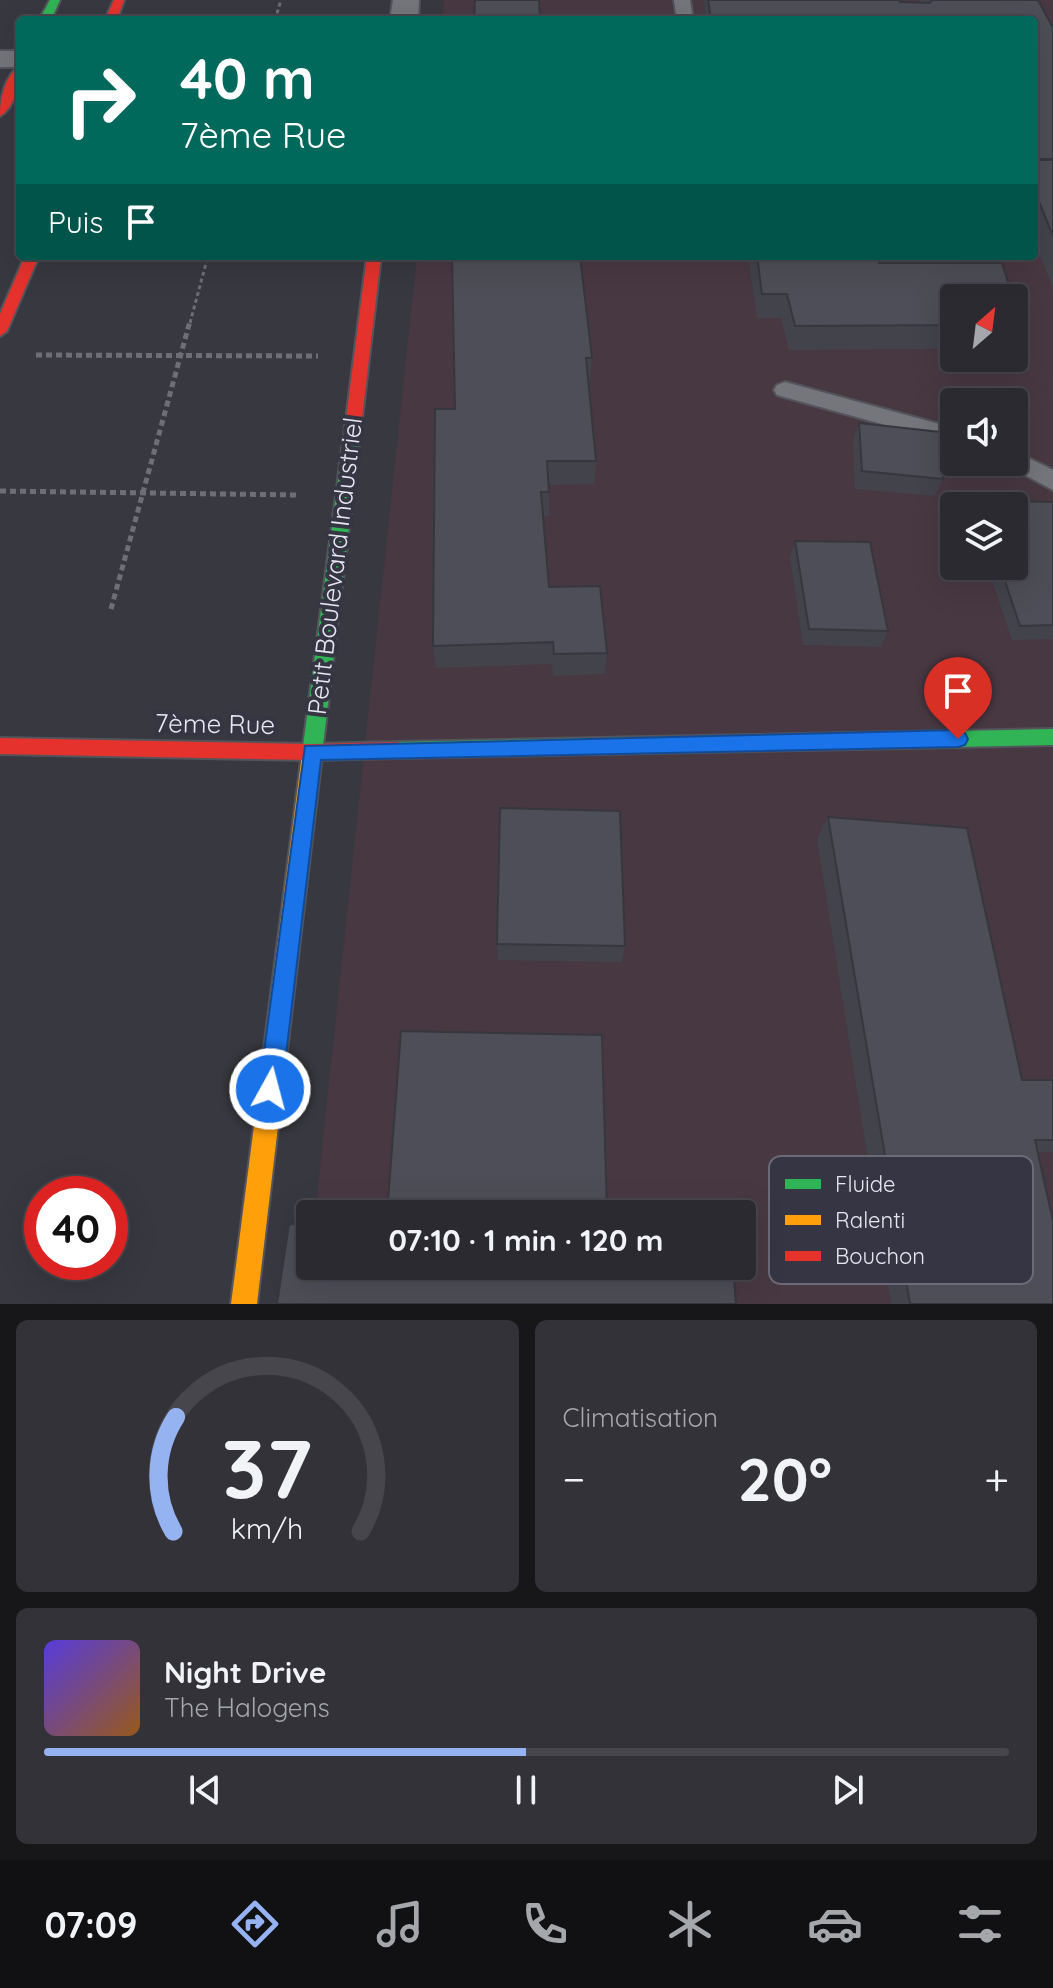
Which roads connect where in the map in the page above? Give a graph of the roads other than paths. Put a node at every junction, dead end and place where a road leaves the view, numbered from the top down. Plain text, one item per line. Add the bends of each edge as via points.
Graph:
1 (16, 78) edge
2 (0, 112) edge
3 (30, 260) edge
4 (374, 260) edge
5 (0, 331) edge
6 (785, 390) dead end
7 (940, 432) edge
8 (1028, 467) edge
9 (1053, 481) edge
10 (1052, 740) edge
11 (0, 746) edge
12 (312, 752) junction
13 (244, 1304) edge

1 - 2 main road
3 - 5 main road
4 - 12 main road, Petit Boulevard Industriel
6 - 7 lane
8 - 9 lane
10 - 12 main road, 7ème Rue
11 - 12 main road, 7ème Rue
12 - 13 main road, Petit Boulevard Industriel

